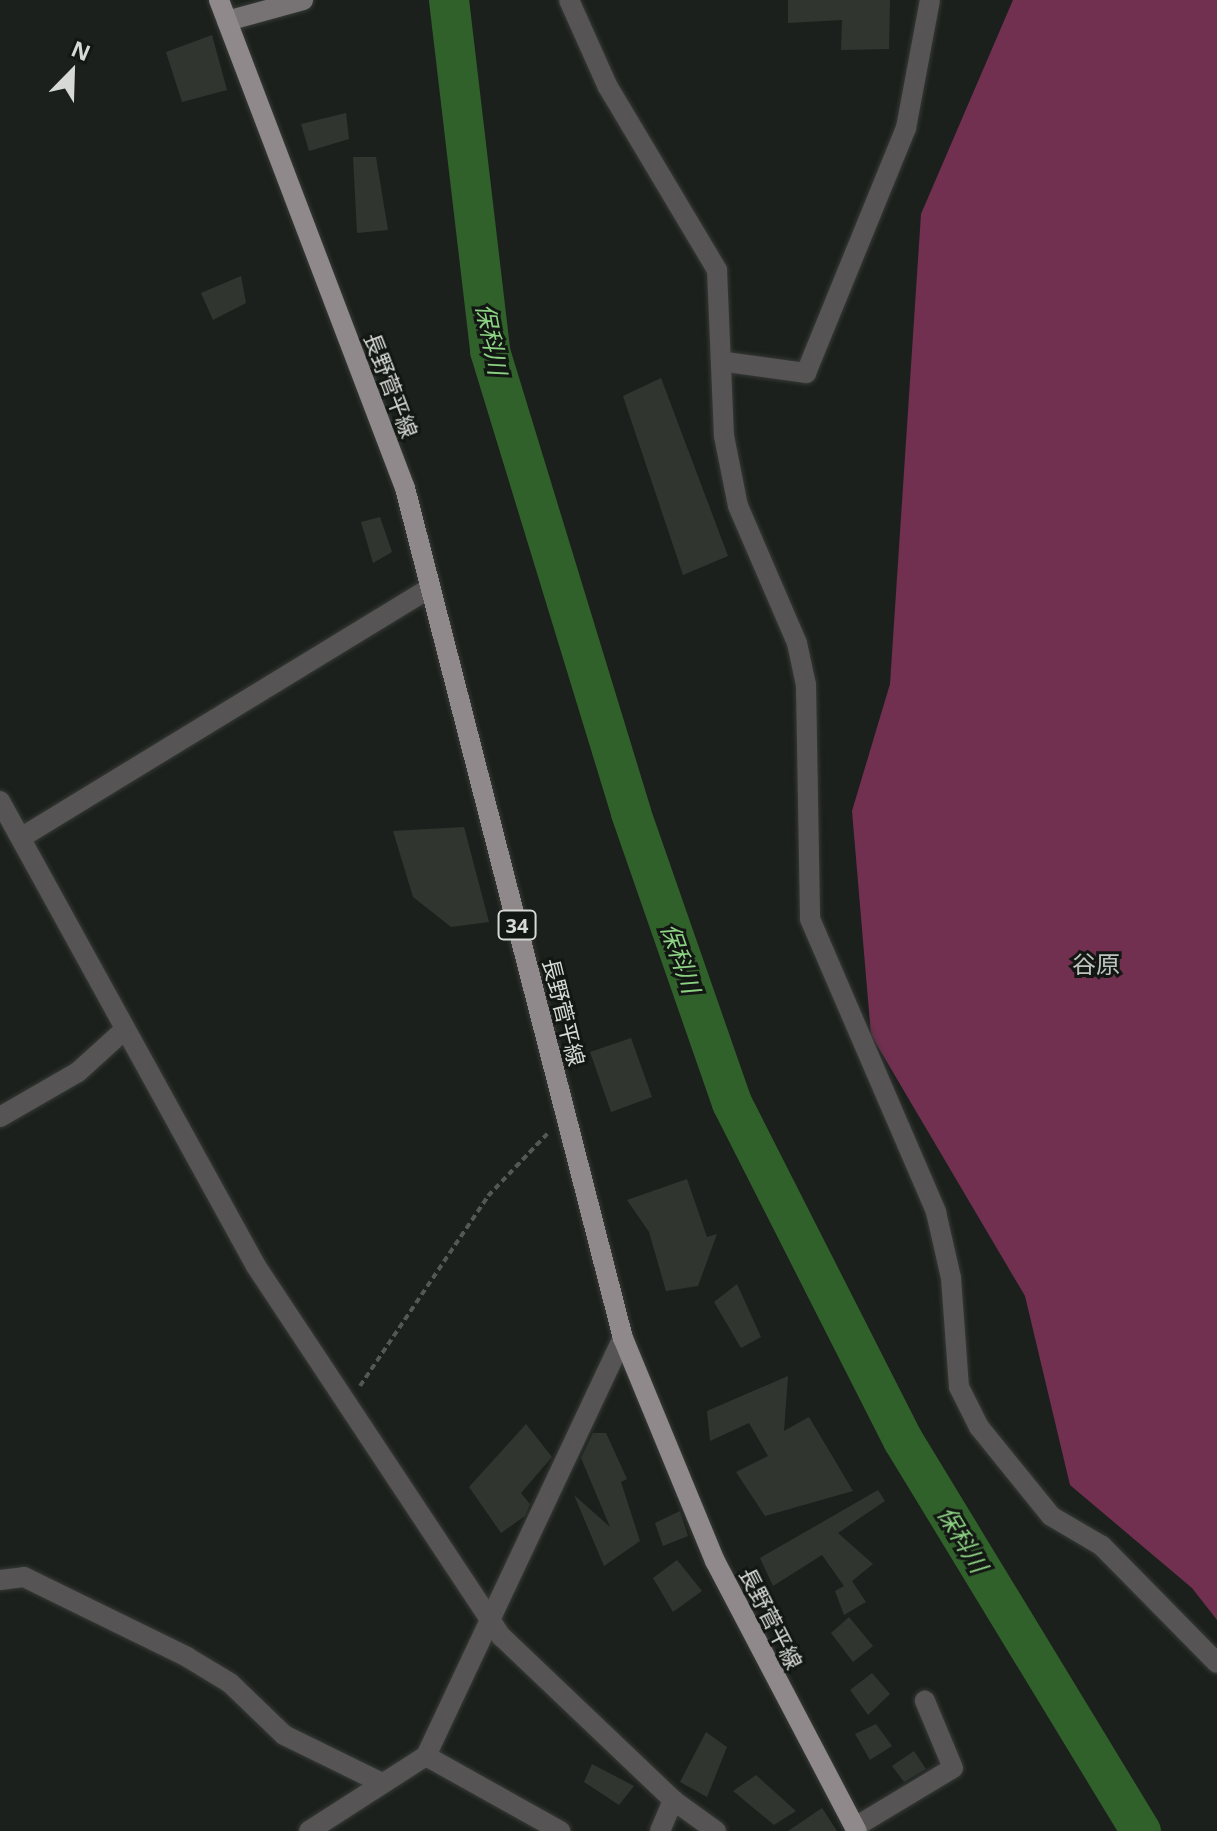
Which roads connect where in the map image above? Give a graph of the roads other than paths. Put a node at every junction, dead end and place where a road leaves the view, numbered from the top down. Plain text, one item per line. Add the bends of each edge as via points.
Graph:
1 (219, 0) edge
2 (303, 0) edge
3 (569, 0) edge
4 (930, 0) edge
5 (227, 21) junction
6 (726, 362) junction
7 (430, 588) junction
8 (0, 801) edge
9 (22, 837) junction
10 (122, 1032) junction
11 (0, 1117) edge
12 (623, 1338) junction
13 (0, 1580) edge
14 (491, 1620) junction
15 (1217, 1663) edge
16 (925, 1701) dead end
17 (426, 1756) junction
18 (382, 1783) junction
19 (673, 1800) junction
20 (856, 1829) edge
21 (309, 1831) edge
22 (560, 1831) edge
23 (660, 1831) edge
24 (716, 1831) edge

1 - 5 main road, 長野菅平線 / 34
2 - 5 main road
3 - 6 street via 615,99 717,270
4 - 6 street via 906,128 806,373
5 - 7 main road, 長野菅平線 / 34 via 405,488
6 - 15 street via 724,436 738,506 797,643 806,685 810,919 936,1212 951,1278 959,1387 979,1427 1051,1516 1102,1546
7 - 9 street
7 - 12 main road, 長野菅平線 / 34
8 - 9 street
9 - 10 street
10 - 11 street via 78,1072
10 - 14 street via 256,1266
12 - 14 street
12 - 20 main road, 長野菅平線 / 34 via 715,1561
13 - 18 street via 24,1577 187,1657 230,1683 284,1735
14 - 17 street
14 - 19 street
16 - 20 street via 953,1768
17 - 18 street
17 - 22 street
18 - 21 street
19 - 23 street
19 - 24 street

